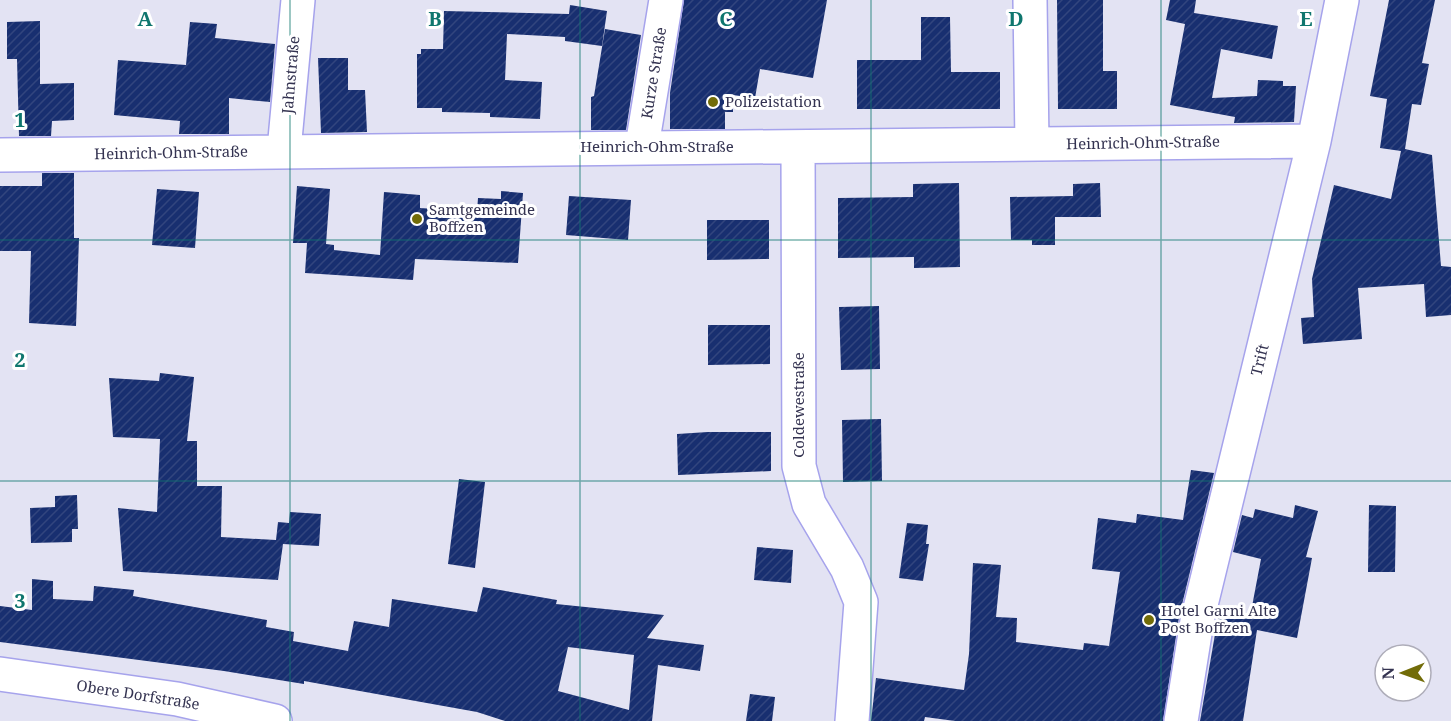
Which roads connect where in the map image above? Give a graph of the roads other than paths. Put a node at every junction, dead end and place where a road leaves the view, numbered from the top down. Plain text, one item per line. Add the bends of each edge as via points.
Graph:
1 (298, 0) edge
2 (666, 0) edge
3 (1030, 0) edge
4 (1342, 0) edge
5 (1314, 141) junction
6 (1032, 144) junction
7 (642, 146) junction
8 (798, 147) junction
9 (284, 150) junction
10 (0, 155) edge
11 (0, 674) edge
12 (274, 721) edge
13 (852, 721) edge
14 (1181, 721) edge

1 - 9 street, Jahnstraße
2 - 7 street, Kurze Straße
3 - 6 street
4 - 5 street, Trift
5 - 6 street, Heinrich-Ohm-Straße
5 - 14 street, Trift via 1197,621
6 - 8 street, Heinrich-Ohm-Straße
7 - 8 street, Heinrich-Ohm-Straße
7 - 9 street, Heinrich-Ohm-Straße
8 - 13 street, Coldewestraße via 799,466 809,504 848,568 861,602
9 - 10 street, Heinrich-Ohm-Straße
11 - 12 street, Obere Dorfstraße via 177,699

